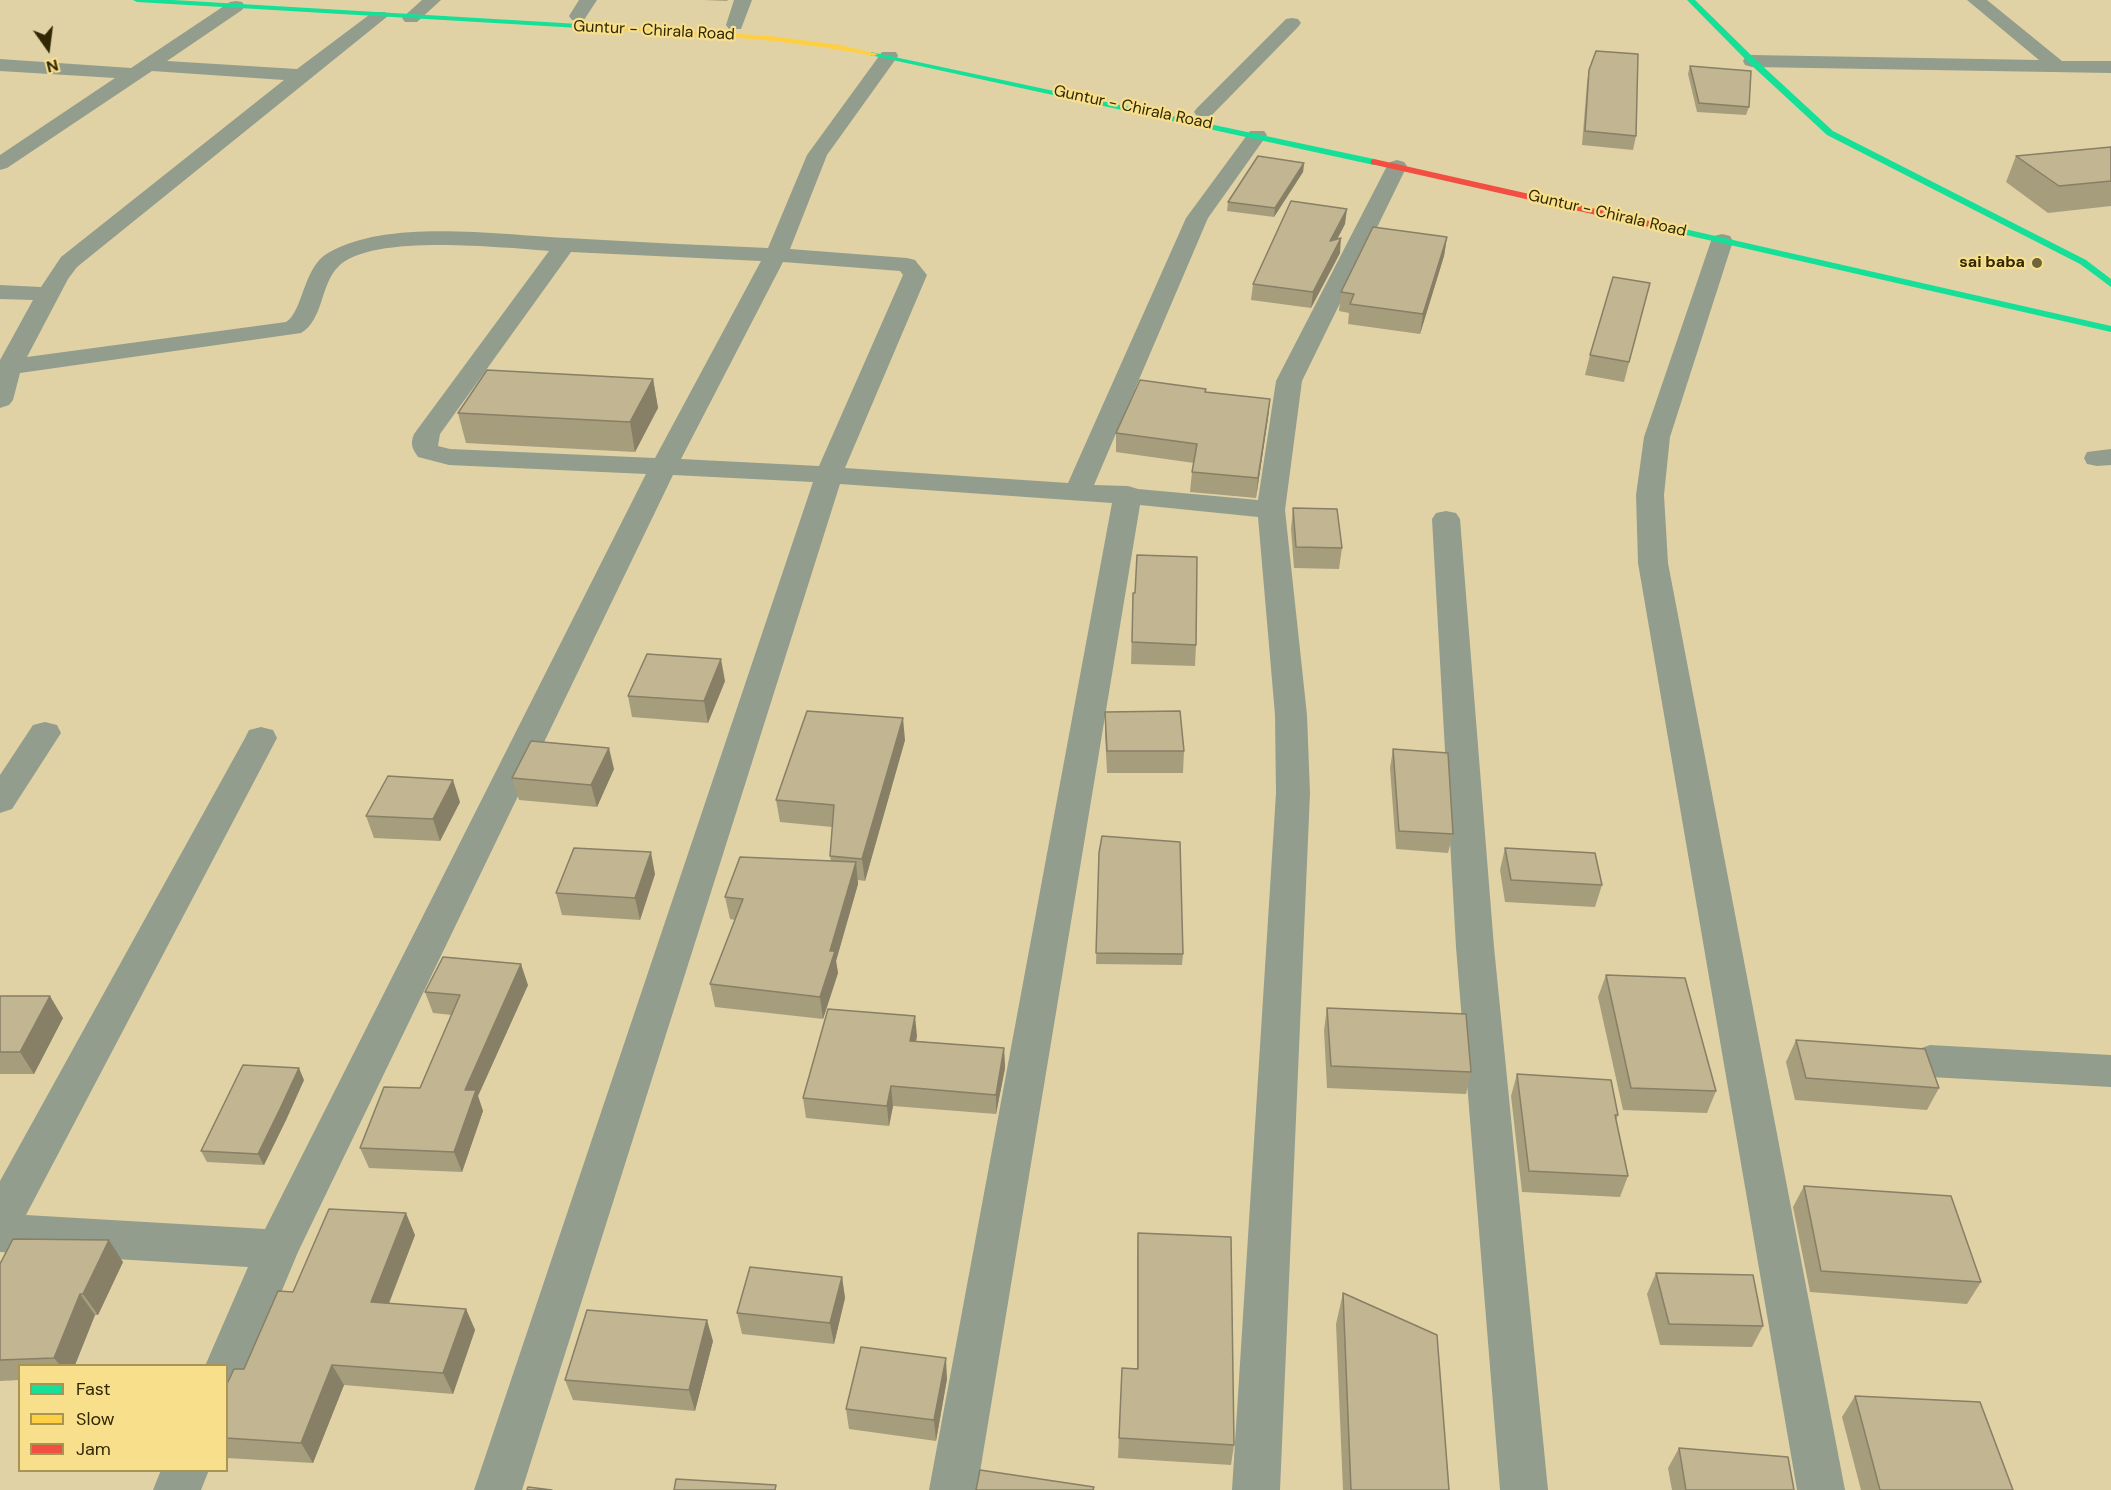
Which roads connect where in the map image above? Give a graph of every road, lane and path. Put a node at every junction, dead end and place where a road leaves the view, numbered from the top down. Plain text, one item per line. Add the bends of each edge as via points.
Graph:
1 (137, 0) edge
2 (296, 0) edge
3 (588, 0) edge
4 (743, 0) edge
5 (1691, 0) edge
6 (1976, 0) edge
7 (236, 6) junction
8 (422, 8) edge
9 (379, 16) junction
10 (578, 16) junction
11 (1292, 24) dead end
12 (735, 25) junction
13 (890, 56) junction
14 (1752, 61) junction
15 (0, 65) edge
16 (2057, 66) junction
17 (2111, 67) edge
18 (141, 69) junction
19 (301, 75) junction
20 (1204, 112) junction
21 (1257, 135) junction
22 (0, 164) edge
23 (1397, 166) junction
24 (1717, 232) junction
25 (1778, 239) dead end
26 (565, 245) junction
27 (776, 255) junction
28 (1890, 264) dead end
29 (2111, 284) edge
30 (0, 291) edge
31 (48, 294) junction
32 (2111, 329) edge
33 (4, 367) edge
34 (0, 400) edge
35 (664, 466) junction
36 (829, 474) junction
37 (1078, 491) junction
38 (1128, 494) junction
39 (1271, 510) junction
40 (1446, 519) dead end
41 (45, 733) dead end
42 (261, 738) dead end
43 (0, 801) edge
44 (1930, 1061) edge
45 (2111, 1071) edge
46 (0, 1222) edge
47 (0, 1233) edge
48 (277, 1249) junction
49 (228, 1366) edge
50 (184, 1472) edge
51 (177, 1490) edge
52 (498, 1490) edge
53 (953, 1490) edge
54 (1256, 1490) edge
55 (1524, 1490) edge
56 (1821, 1490) edge

1 - 7 main road, Guntur - Chirala Road
2 - 8 main road, Guntur - Chirala Road
3 - 10 street
4 - 12 street
5 - 14 main road
6 - 16 street
7 - 9 main road, Guntur - Chirala Road
7 - 18 street
8 - 9 main road, Guntur - Chirala Road
8 - 10 main road, Guntur - Chirala Road
8 - 13 main road, Guntur - Chirala Road via 797,41
9 - 19 street
10 - 12 main road, Guntur - Chirala Road
11 - 20 street
12 - 20 main road, Guntur - Chirala Road via 877,42
13 - 21 main road, Guntur - Chirala Road
13 - 27 street via 818,155
14 - 16 street
14 - 29 main road via 1830,133 2083,262
15 - 18 street
16 - 17 street
18 - 19 street
18 - 22 street
19 - 31 street via 101,235 62,270
20 - 24 main road, Guntur - Chirala Road
21 - 23 main road, Guntur - Chirala Road
21 - 37 street via 1197,218
23 - 24 main road, Guntur - Chirala Road
23 - 39 street via 1289,381
24 - 32 main road, Guntur - Chirala Road
24 - 56 street via 1657,436 1650,495 1653,563
25 - 28 main road
26 - 27 street
26 - 33 street via 429,240 382,243 334,258 325,267 304,316 292,328
26 - 35 street via 427,434 427,451 449,457
27 - 35 street
27 - 36 street via 907,265 915,275
30 - 31 street
31 - 33 street
33 - 34 street
35 - 36 street
35 - 48 street
36 - 37 street
36 - 52 street
37 - 38 street
38 - 39 street
38 - 53 street
39 - 54 street via 1291,715 1293,793
40 - 55 street via 1475,947
41 - 43 street
42 - 46 street
44 - 45 street
47 - 48 street
48 - 49 street
50 - 51 street

